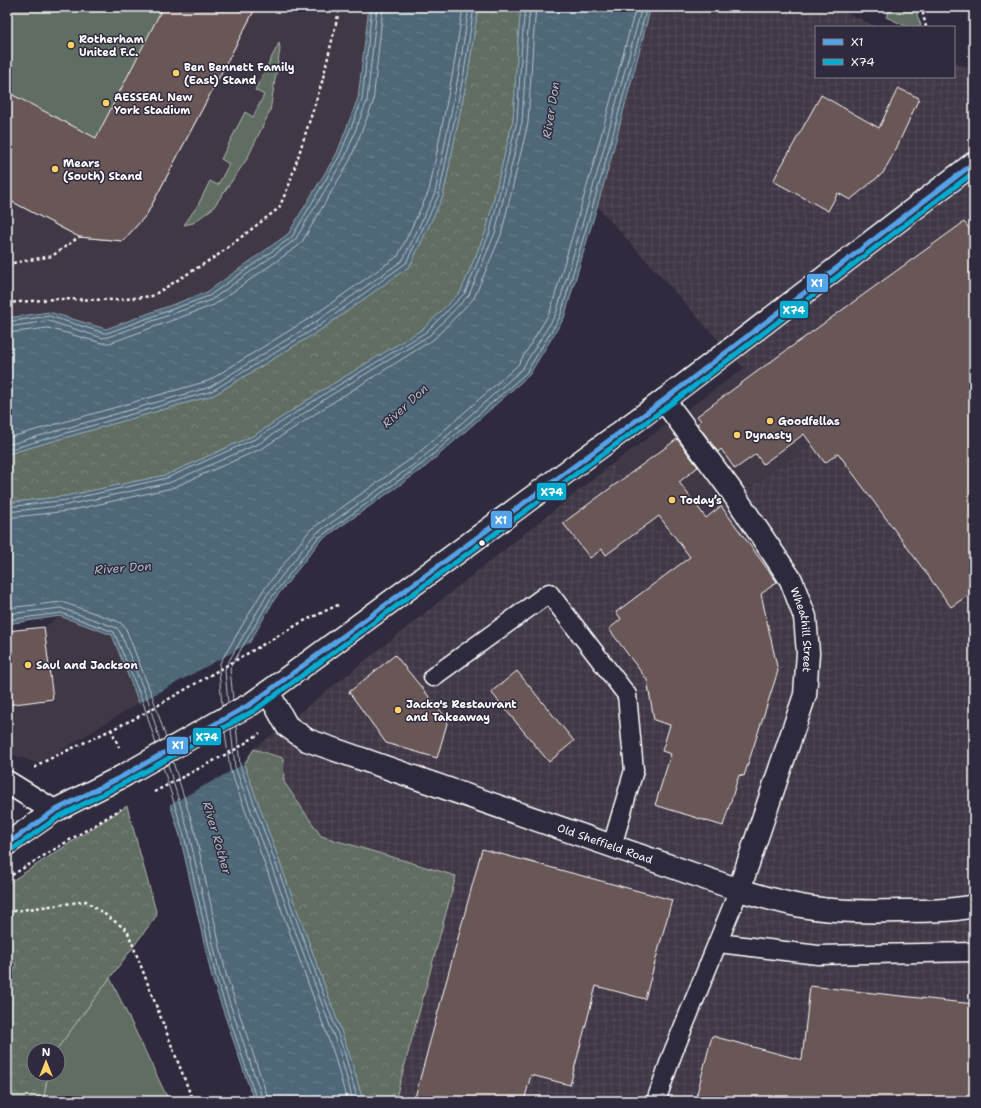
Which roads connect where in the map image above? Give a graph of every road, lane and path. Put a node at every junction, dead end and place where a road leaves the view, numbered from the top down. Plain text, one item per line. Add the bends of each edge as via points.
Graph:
1 (340, 7) edge
2 (926, 7) edge
3 (926, 26) edge
4 (974, 163) edge
5 (79, 237) dead end
6 (7, 264) edge
7 (7, 303) edge
8 (664, 400) junction
9 (260, 646) dead end
10 (434, 677) dead end
11 (260, 698) junction
12 (238, 748) dead end
13 (11, 785) edge
14 (148, 795) dead end
15 (127, 806) dead end
16 (54, 811) junction
17 (7, 844) edge
18 (612, 846) junction
19 (7, 878) edge
20 (739, 890) junction
21 (974, 906) edge
22 (7, 912) edge
23 (718, 943) junction
24 (974, 952) edge
25 (193, 1101) edge
26 (656, 1101) edge

1 - 7 path via 322,82 280,208 218,255 152,296 117,300 54,299
2 - 3 path via 922,14
4 - 8 street
5 - 6 path via 52,256
8 - 11 street
8 - 20 street, Wheathill Street via 730,489 791,580 805,618 808,653 805,695
9 - 13 path via 136,718 39,764
10 - 18 lane via 549,593 627,695 634,770
11 - 16 street, bridge via 123,776
11 - 18 street, Old Sheffield Road via 287,726 307,740
12 - 14 path
13 - 16 street
15 - 19 path
16 - 17 street
18 - 20 street, Old Sheffield Road
20 - 21 street, Old Sheffield Road via 801,906 833,910 916,911
20 - 23 lane
22 - 25 path via 86,900 127,930
23 - 24 lane via 818,955
23 - 26 lane

